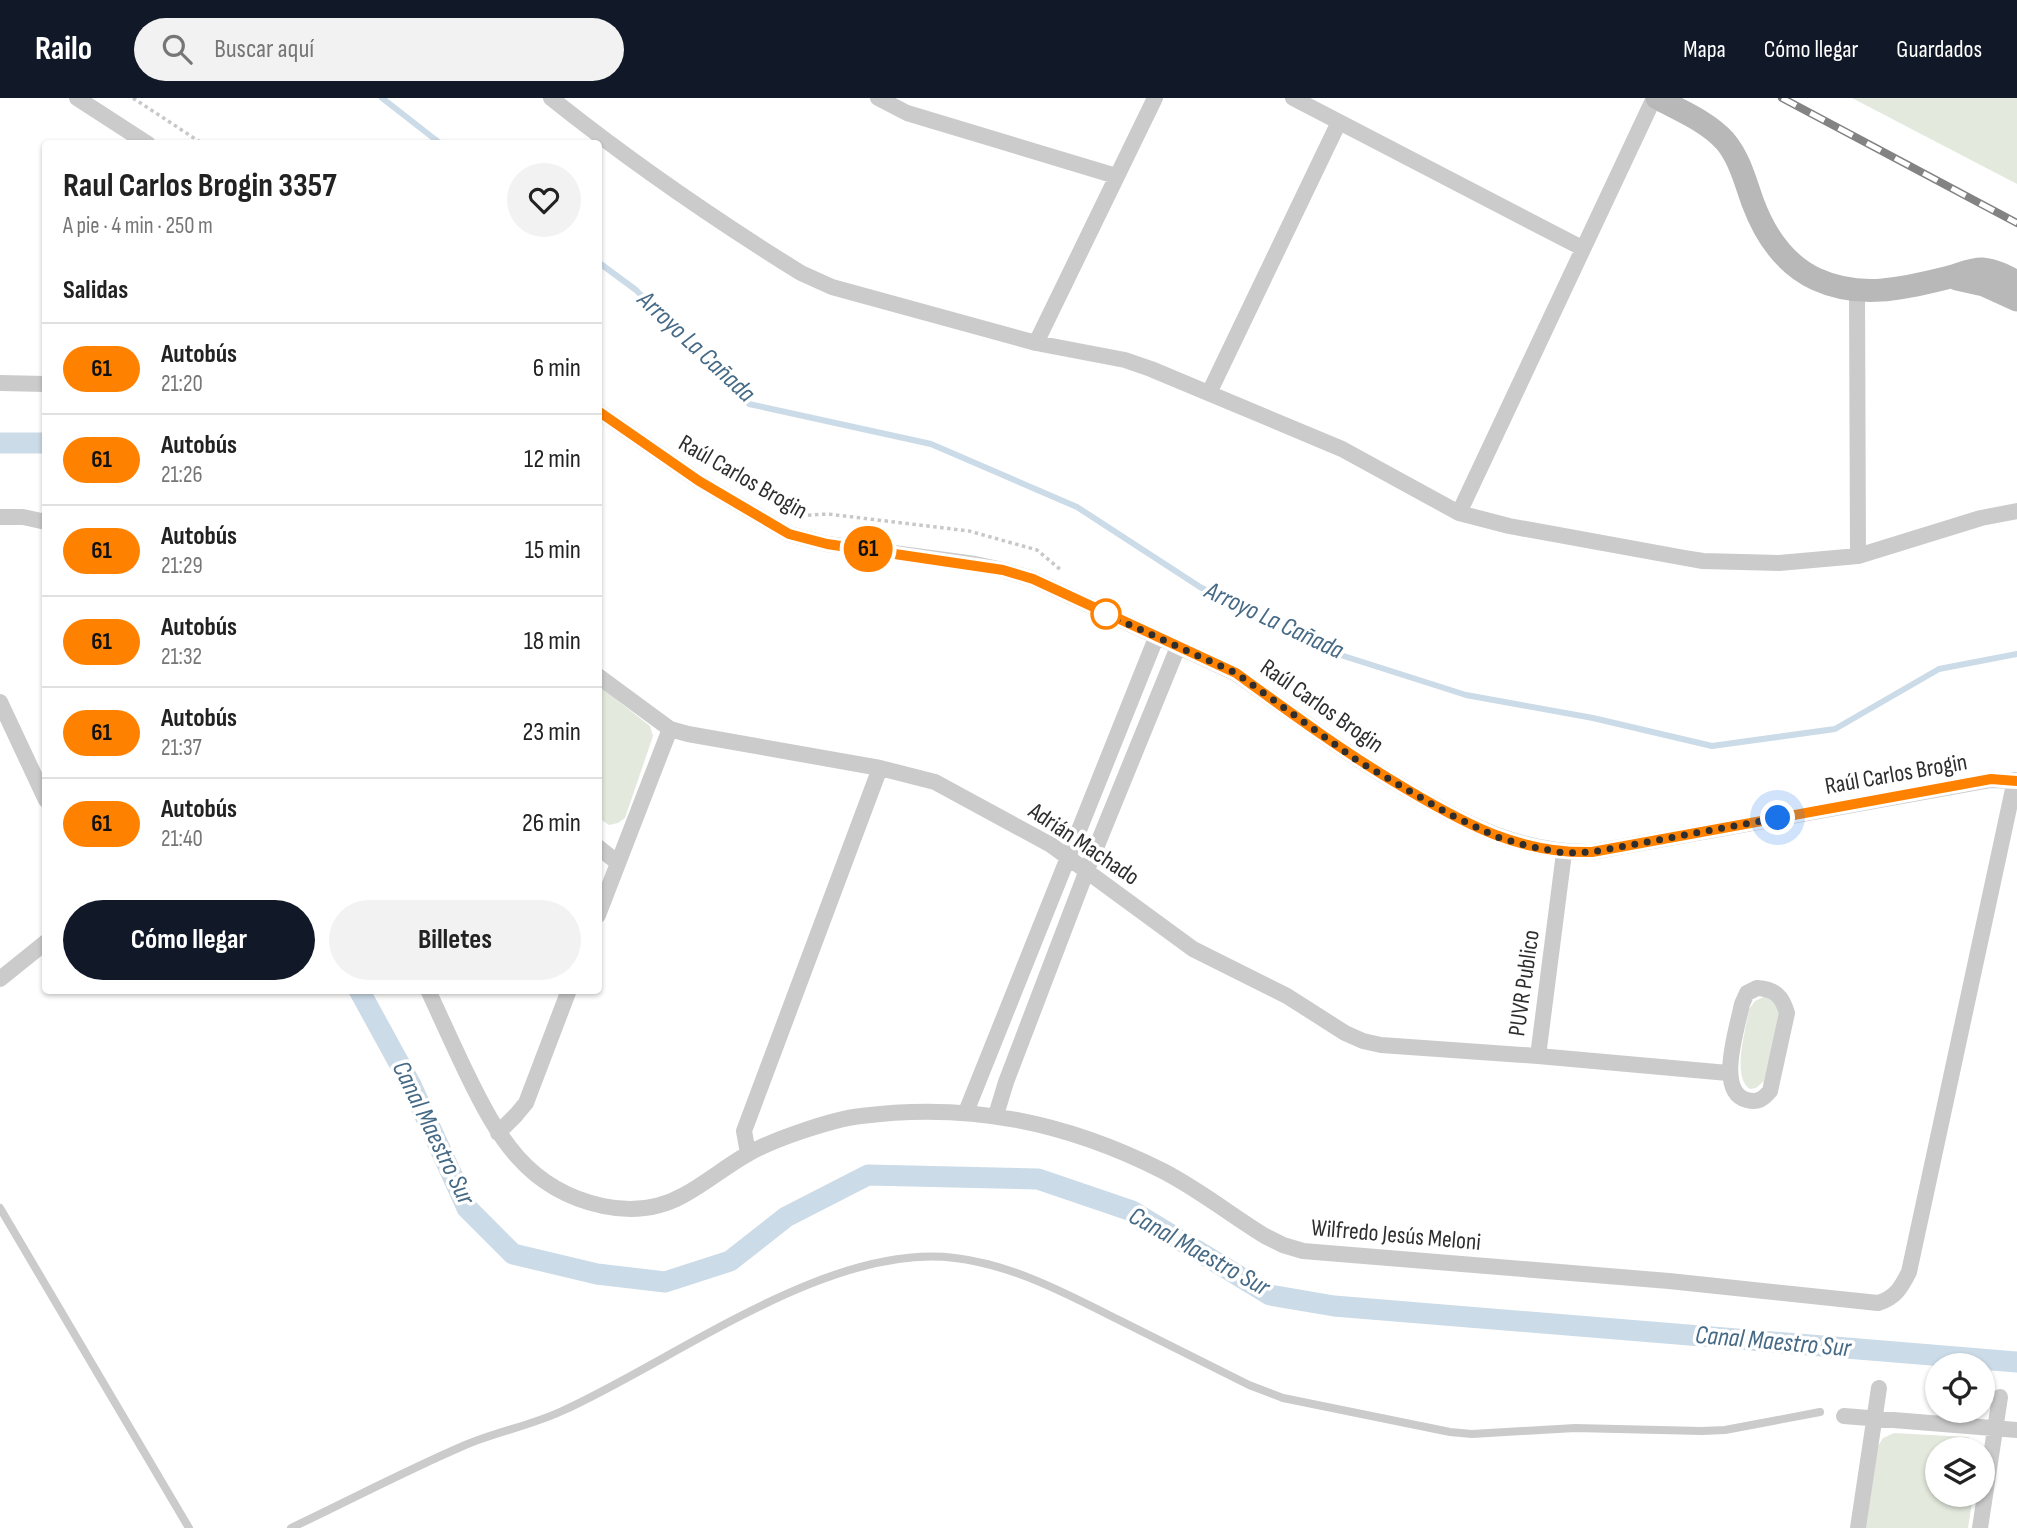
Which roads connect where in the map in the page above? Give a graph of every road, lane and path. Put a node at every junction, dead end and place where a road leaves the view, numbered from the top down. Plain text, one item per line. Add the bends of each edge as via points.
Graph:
1 (76, 98) edge
2 (133, 98) edge
3 (551, 98) edge
4 (878, 98) edge
5 (1155, 98) edge
6 (1293, 98) edge
7 (1656, 98) edge
8 (1339, 122) junction
9 (142, 140) edge
10 (197, 140) edge
11 (1116, 176) junction
12 (1582, 248) junction
13 (1947, 278) junction
14 (2017, 282) edge
15 (1857, 291) junction
16 (2017, 300) edge
17 (1036, 343) junction
18 (0, 383) edge
19 (42, 384) edge
20 (1209, 393) junction
21 (602, 414) edge
22 (2017, 510) edge
23 (1459, 513) junction
24 (789, 516) dead end
25 (0, 517) edge
26 (42, 521) edge
27 (1858, 556) junction
28 (1064, 574) dead end
29 (1156, 638) junction
30 (1178, 647) junction
31 (602, 679) edge
32 (0, 702) edge
33 (670, 729) junction
34 (880, 768) junction
35 (2016, 781) edge
36 (42, 791) edge
37 (602, 850) edge
38 (1564, 853) junction
39 (1068, 856) junction
40 (618, 863) junction
41 (1087, 870) junction
42 (602, 905) edge
43 (42, 945) edge
44 (0, 979) edge
45 (430, 994) edge
46 (567, 994) edge
47 (1538, 1056) junction
48 (1728, 1073) junction
49 (966, 1112) junction
50 (996, 1115) junction
51 (498, 1133) junction
52 (748, 1153) junction
53 (0, 1208) edge
54 (1879, 1388) dead end
55 (2000, 1397) dead end
56 (1820, 1412) dead end
57 (1844, 1416) dead end
58 (1875, 1418) junction
59 (1995, 1429) junction
60 (2017, 1430) edge
61 (189, 1528) edge
62 (291, 1528) edge
63 (1858, 1528) edge
64 (1980, 1528) edge

1 - 9 street
2 - 10 path
3 - 17 street via 613,148 801,273 832,287
4 - 11 street via 907,113
5 - 11 street
6 - 8 street
7 - 12 street
7 - 15 main road via 1724,140 1777,249 1814,278
8 - 12 street
8 - 20 street
11 - 17 street
12 - 23 street
13 - 14 main road via 1982,269
13 - 15 main road
13 - 16 main road via 1984,285
15 - 27 street
17 - 20 street via 1125,360
18 - 19 street
20 - 23 street via 1342,449
21 - 29 street, Raúl Carlos Brogin via 699,481 789,534 827,544 1003,570 1033,579
22 - 27 street
23 - 27 street via 1703,561
24 - 28 path via 828,514 969,531 1037,550
25 - 26 street
29 - 30 street, Raúl Carlos Brogin
29 - 39 street
30 - 38 street, Raúl Carlos Brogin via 1236,673 1358,761 1449,814 1497,837
30 - 41 street
31 - 33 street, Adrián Machado
32 - 36 street
33 - 34 street, Adrián Machado
33 - 40 street
34 - 39 street, Adrián Machado via 935,782
34 - 52 street via 744,1131
35 - 38 street, Raúl Carlos Brogin via 1991,779 1592,852
35 - 50 street, Wilfredo Jesús Meloni via 1909,1272 1889,1300 1878,1303 1303,1251 1265,1237 1164,1171 1058,1128
37 - 40 street
38 - 47 street, PUVR Publico
39 - 41 street, Adrián Machado
39 - 49 street
40 - 42 street
41 - 47 street, Adrián Machado via 1193,949 1287,996 1345,1033 1381,1045
41 - 50 street
43 - 44 street
45 - 51 street, Wilfredo Jesús Meloni
46 - 51 street via 526,1102
47 - 48 street, PUVR Publico
48 - 48 street via 1741,1098 1754,1102 1770,1091 1787,1013 1778,994 1768,988 1747,993
49 - 50 street, Wilfredo Jesús Meloni
49 - 52 street, Wilfredo Jesús Meloni via 860,1116
51 - 52 street, Wilfredo Jesús Meloni via 514,1155 553,1188 581,1202 631,1210 674,1200
53 - 61 lane
54 - 58 street
55 - 59 street
56 - 62 lane via 1702,1432 1575,1428 1450,1433 1283,1398 1041,1280 957,1258 922,1255 891,1259 815,1282 562,1411 465,1445
57 - 58 street
58 - 59 street
58 - 63 street
59 - 60 street
59 - 64 street

